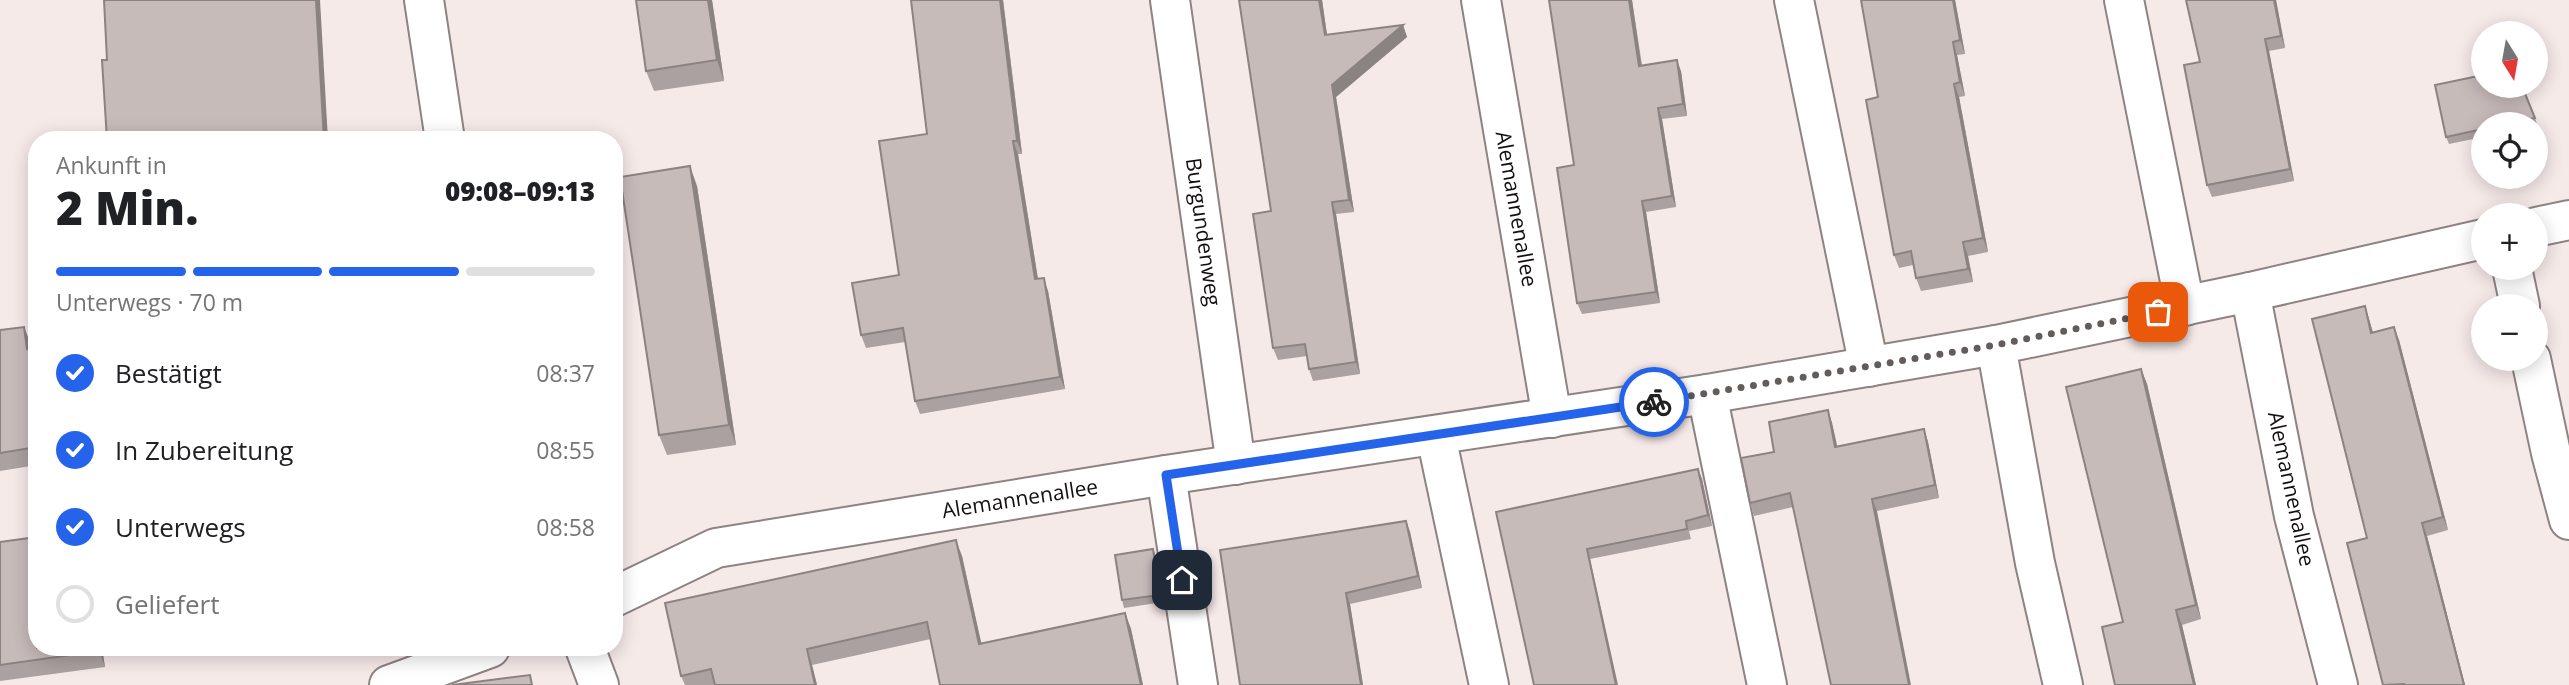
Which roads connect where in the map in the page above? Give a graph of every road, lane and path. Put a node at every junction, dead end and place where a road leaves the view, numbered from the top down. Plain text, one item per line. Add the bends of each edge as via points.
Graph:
1 (424, 0) edge
2 (1170, 0) edge
3 (1481, 0) edge
4 (1794, 0) edge
5 (2124, 0) edge
6 (444, 131) edge
7 (2569, 220) edge
8 (2548, 224) edge
9 (2471, 242) edge
10 (2250, 292) junction
11 (2185, 306) junction
12 (1996, 345) junction
13 (1869, 367) junction
14 (2534, 371) edge
15 (1707, 394) junction
16 (1552, 418) junction
17 (1436, 436) junction
18 (1236, 465) junction
19 (1166, 475) junction
20 (2569, 520) edge
21 (623, 593) edge
22 (468, 656) edge
23 (588, 656) edge
24 (389, 685) edge
25 (599, 685) edge
26 (1198, 685) edge
27 (1489, 685) edge
28 (1767, 685) edge
29 (2063, 685) edge
30 (2339, 685) edge

1 - 6 street
2 - 18 street, Burgundenweg
3 - 16 street, Alemannenallee
4 - 13 street
5 - 11 street
7 - 8 street
9 - 10 street, Alemannenallee
10 - 11 street, Alemannenallee
10 - 30 street, Alemannenallee via 2294,516
11 - 12 street, Alemannenallee
12 - 13 street, Alemannenallee
12 - 29 street via 2035,563
13 - 15 street, Alemannenallee
14 - 20 street
15 - 16 street, Alemannenallee
15 - 28 street
16 - 17 street, Alemannenallee
17 - 18 street, Alemannenallee
17 - 27 street
18 - 19 street, Alemannenallee
19 - 21 street, Alemannenallee via 716,548
19 - 26 street
22 - 24 street
23 - 25 street

